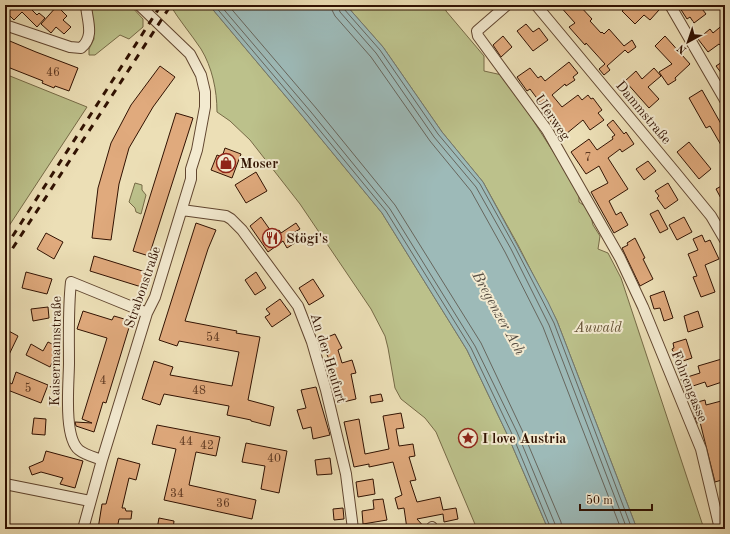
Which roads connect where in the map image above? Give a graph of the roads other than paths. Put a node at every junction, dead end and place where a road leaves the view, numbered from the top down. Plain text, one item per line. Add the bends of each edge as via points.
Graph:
1 (86, 5) edge
2 (139, 5) edge
3 (507, 5) edge
4 (536, 5) edge
5 (670, 5) edge
6 (5, 25) edge
7 (725, 100) edge
8 (182, 210) junction
9 (725, 240) edge
10 (620, 258) joint
11 (147, 313) junction
12 (102, 460) junction
13 (5, 484) edge
14 (90, 501) junction
15 (83, 529) edge
16 (354, 529) edge
17 (720, 529) edge

1 - 6 street via 90,36 87,44 81,48 70,47
2 - 8 street, Strabonstraße via 190,54 201,75 205,92 205,107 197,150
3 - 10 street, Uferweg via 477,31 478,36 547,130
4 - 9 street, Dammstraße via 711,216
5 - 7 street
8 - 11 street, Strabonstraße via 155,297
8 - 16 street, An der Heufurt via 226,216 231,219 242,230 298,306 326,390 346,474
10 - 17 street, Fohrengasse via 644,307 701,449
11 - 12 street, Strabonstraße
11 - 12 street, Kaisermannstraße via 71,282 68,304 67,407 71,432 78,450
12 - 14 street, Strabonstraße
13 - 14 street
14 - 15 street, Strabonstraße

